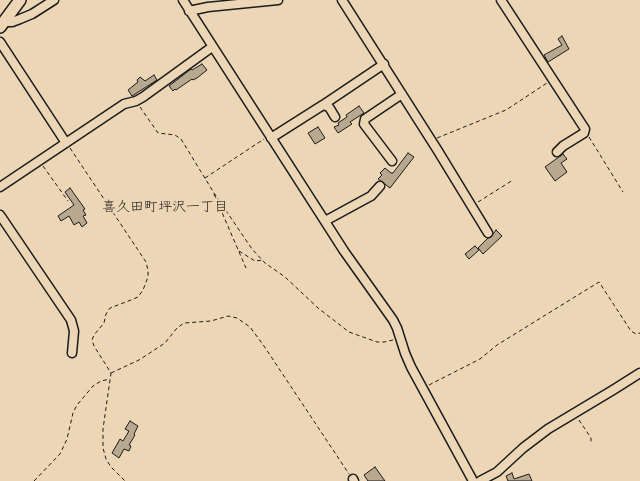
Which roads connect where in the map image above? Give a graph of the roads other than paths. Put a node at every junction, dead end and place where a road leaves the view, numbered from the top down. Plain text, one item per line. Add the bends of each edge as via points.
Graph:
1 (20, 0) edge
2 (54, 0) edge
3 (183, 0) edge
4 (278, 0) edge
5 (342, 0) edge
6 (500, 0) edge
7 (190, 11) junction
8 (2, 25) edge
9 (0, 42) edge
10 (212, 47) junction
11 (384, 64) junction
12 (402, 94) junction
13 (324, 105) junction
14 (335, 117) dead end
15 (270, 137) junction
16 (66, 143) junction
17 (557, 152) dead end
18 (392, 161) dead end
19 (380, 186) dead end
20 (0, 187) edge
21 (0, 215) edge
22 (325, 221) junction
23 (488, 233) dead end
24 (72, 353) dead end
25 (640, 373) edge
26 (472, 481) edge
27 (480, 481) edge

1 - 8 main road
2 - 8 street via 32,14
3 - 7 street
4 - 7 street
5 - 11 street
6 - 17 street via 585,128 586,132
7 - 10 street
9 - 16 street
10 - 15 street
10 - 16 street via 136,101 124,104
11 - 12 street
11 - 13 street
12 - 18 street via 365,119 364,124
12 - 23 street
13 - 14 street via 329,106
13 - 15 street
15 - 22 street
16 - 20 street
19 - 22 street via 371,196
21 - 24 street via 71,320 74,331
22 - 26 street via 393,320 422,388
25 - 27 street via 548,429 497,472

